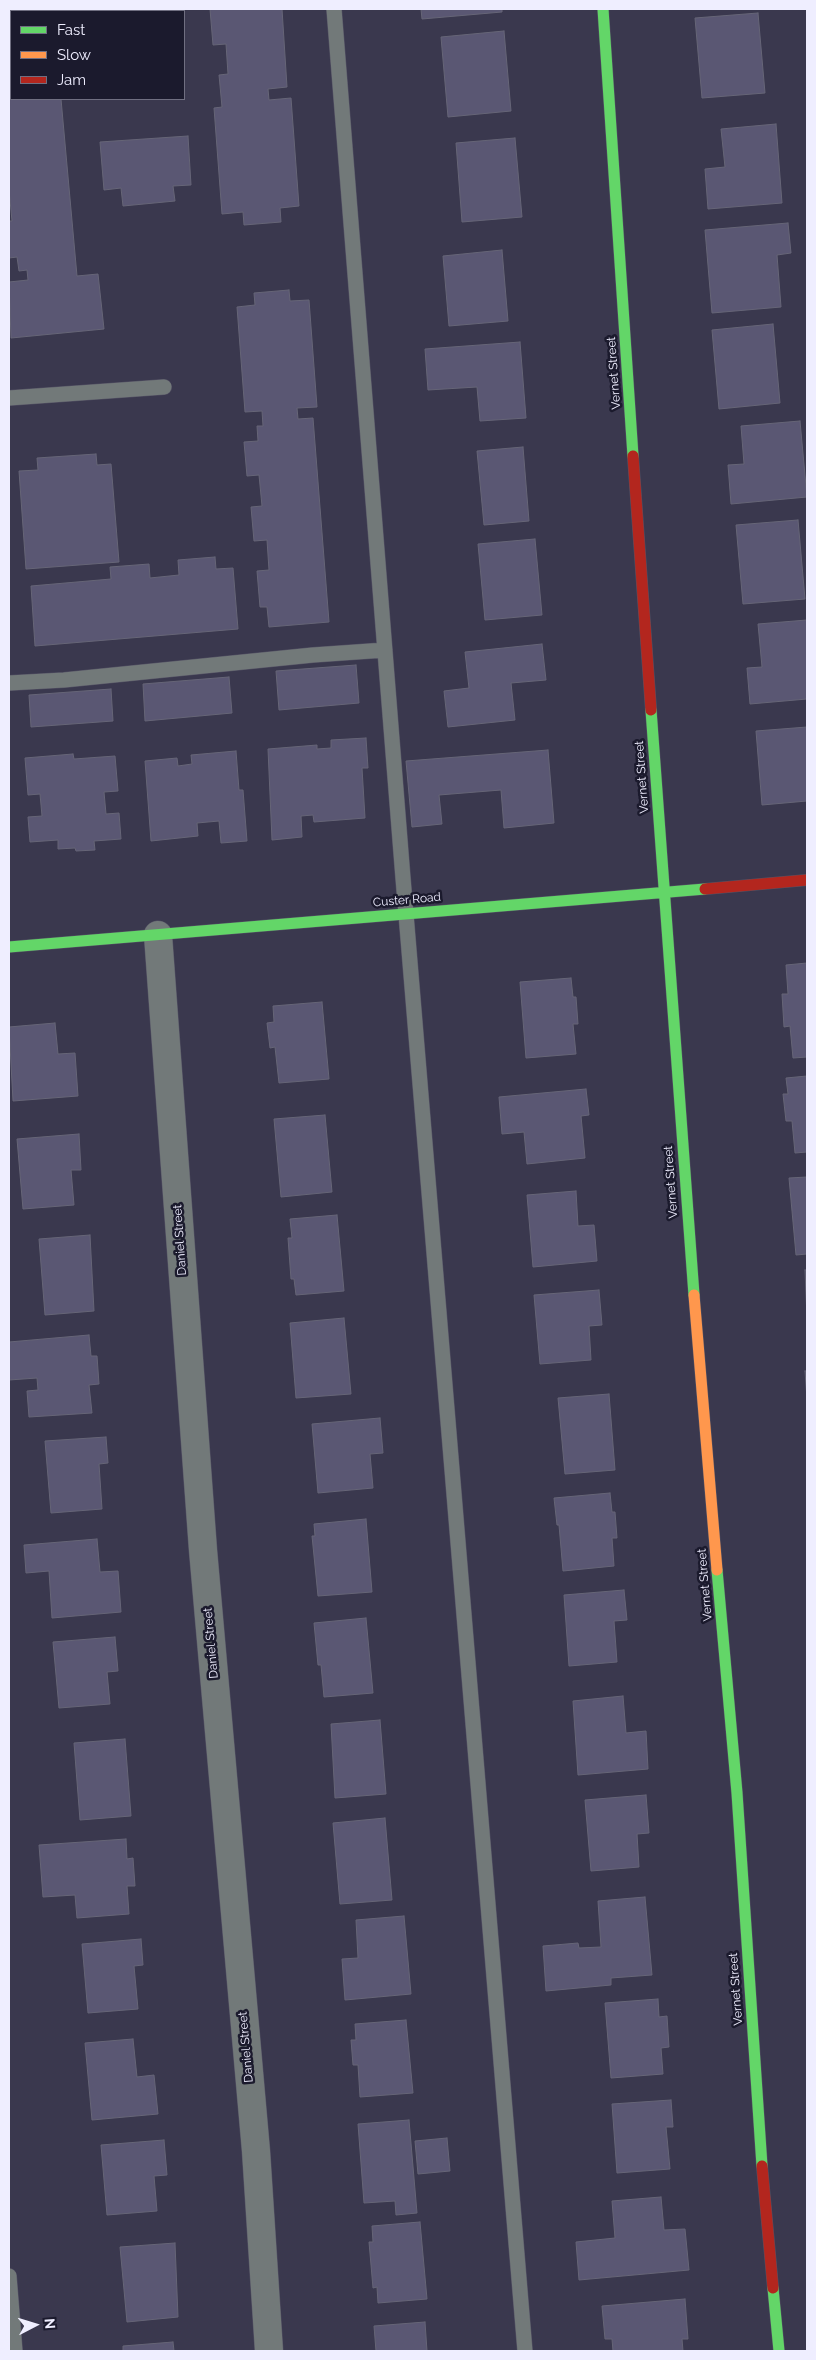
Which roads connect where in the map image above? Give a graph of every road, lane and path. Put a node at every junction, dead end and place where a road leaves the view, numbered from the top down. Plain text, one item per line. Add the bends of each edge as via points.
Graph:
1 (334, 9) edge
2 (603, 9) edge
3 (164, 387) dead end
4 (9, 398) edge
5 (385, 650) junction
6 (9, 683) edge
7 (807, 880) edge
8 (663, 892) junction
9 (406, 914) junction
10 (158, 935) junction
11 (9, 947) edge
12 (9, 2276) edge
13 (15, 2351) edge
14 (269, 2351) edge
15 (524, 2351) edge
16 (779, 2351) edge

1 - 5 lane
2 - 8 street, Vernet Street
3 - 4 lane
5 - 6 lane
5 - 9 lane
7 - 8 street, Custer Road
8 - 9 street, Custer Road
8 - 16 street, Vernet Street via 699,1366 737,1793 756,2098
9 - 10 street, Custer Road
9 - 15 lane
10 - 11 street, Custer Road
10 - 14 street, Daniel Street via 203,1550 256,2151
12 - 13 lane

